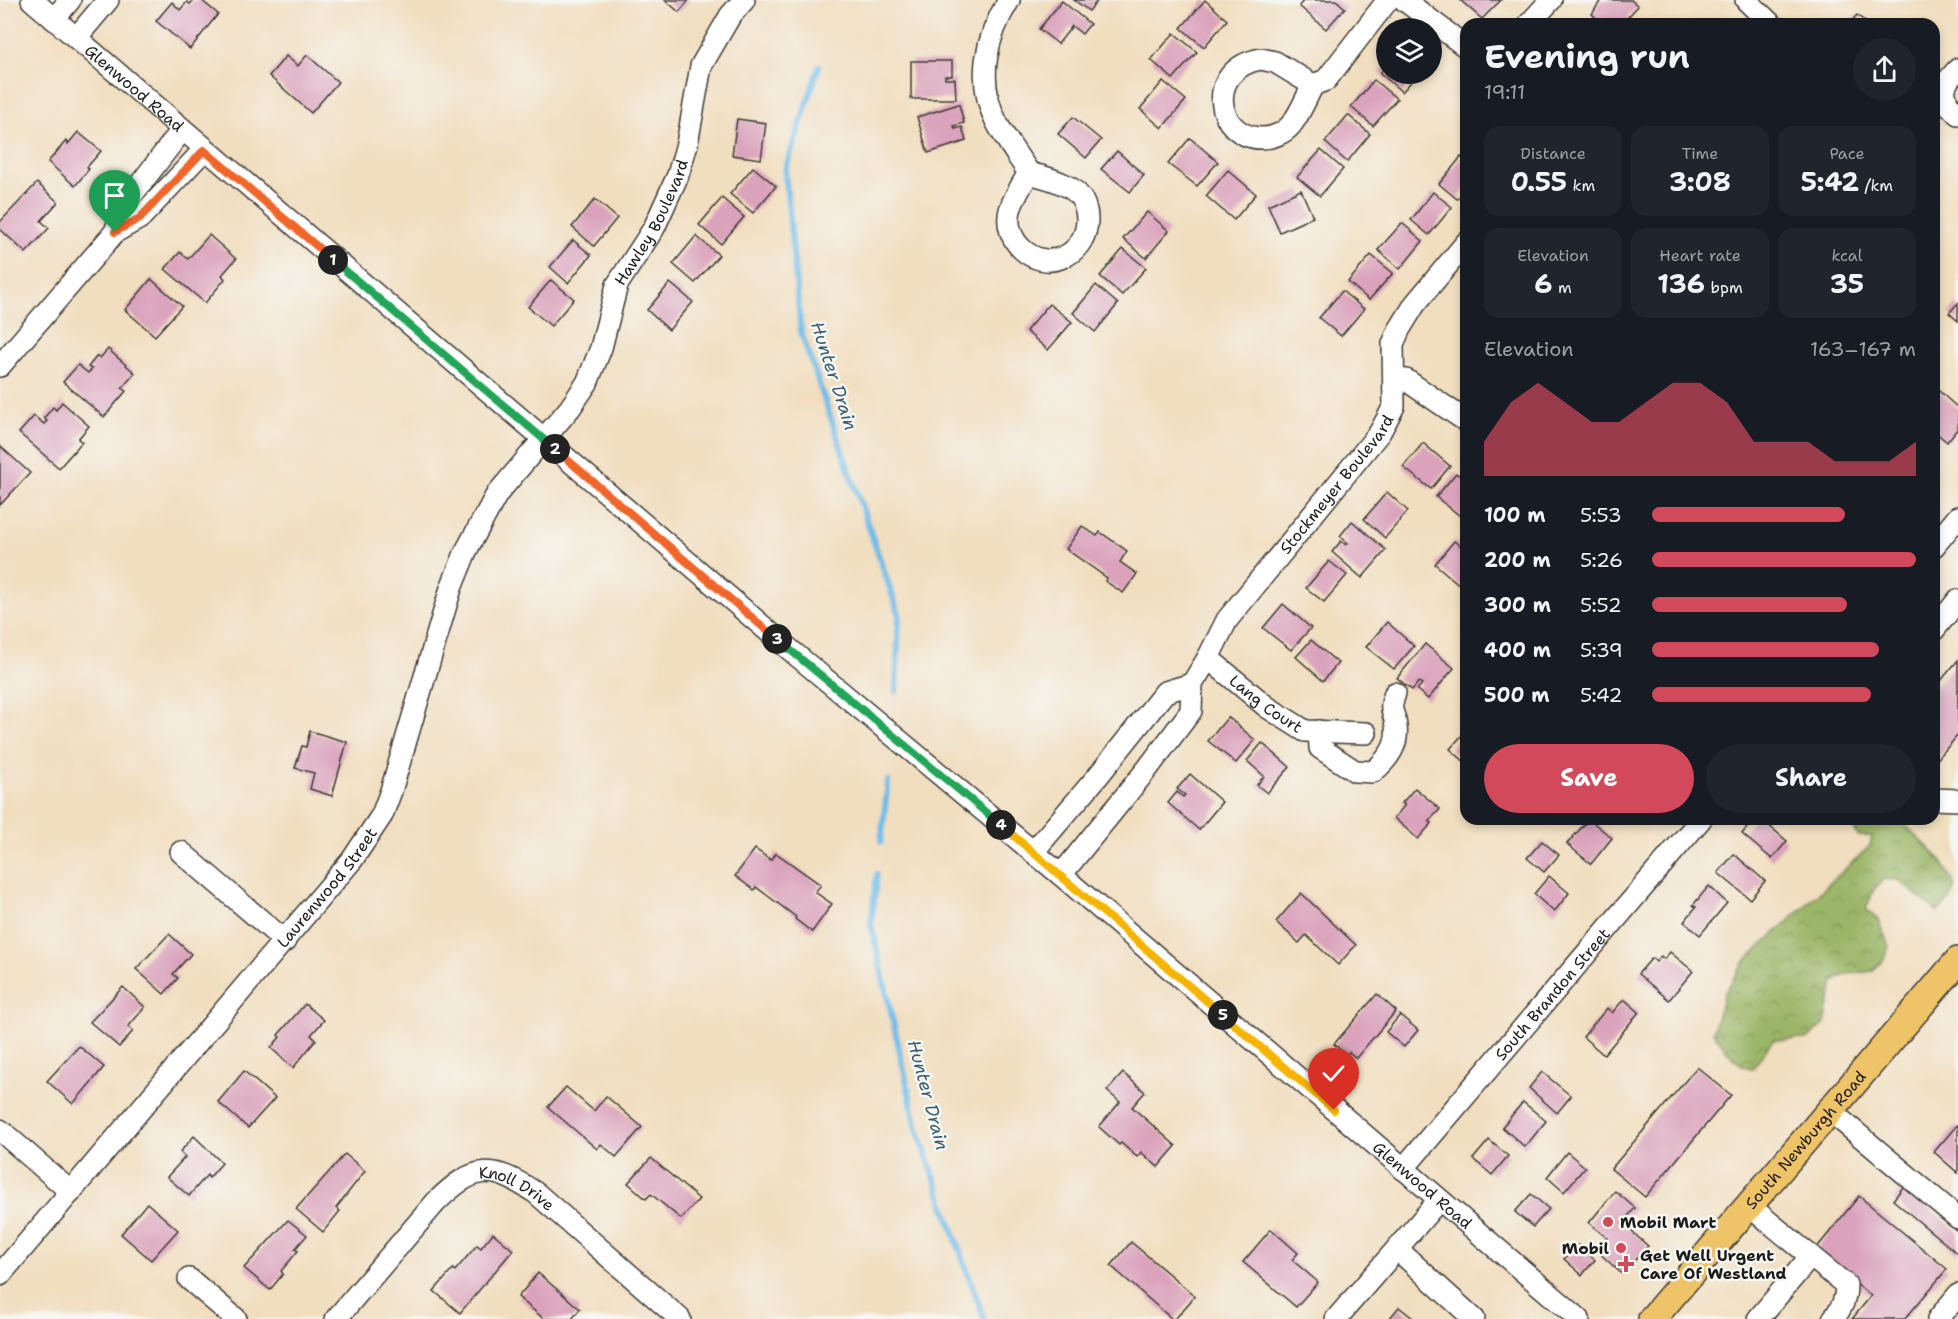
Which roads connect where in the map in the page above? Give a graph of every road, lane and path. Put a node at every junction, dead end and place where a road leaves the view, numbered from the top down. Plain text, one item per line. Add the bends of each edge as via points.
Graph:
1 (32, 0) edge
2 (70, 0) edge
3 (108, 0) edge
4 (744, 0) edge
5 (1009, 0) edge
6 (1388, 0) edge
7 (1404, 0) edge
8 (1551, 0) edge
9 (1746, 0) edge
10 (1534, 18) edge
11 (1766, 18) edge
12 (54, 19) junction
13 (76, 38) junction
14 (1460, 42) edge
15 (1958, 69) edge
16 (1313, 85) dead end
17 (1958, 114) edge
18 (182, 130) junction
19 (204, 150) junction
20 (1029, 173) dead end
21 (115, 232) junction
22 (1460, 250) edge
23 (0, 366) edge
24 (1394, 379) junction
25 (1460, 417) edge
26 (543, 438) junction
27 (1958, 517) edge
28 (1940, 539) edge
29 (1958, 600) edge
30 (1940, 622) edge
31 (1208, 658) junction
32 (1192, 684) junction
33 (1395, 693) dead end
34 (1319, 731) junction
35 (1366, 733) dead end
36 (1114, 756) junction
37 (1141, 777) junction
38 (1940, 799) edge
39 (1958, 800) edge
40 (1696, 825) edge
41 (181, 852) dead end
42 (1033, 852) junction
43 (1061, 875) junction
44 (285, 940) junction
45 (1958, 961) edge
46 (1829, 1110) junction
47 (0, 1130) edge
48 (1403, 1169) junction
49 (71, 1192) junction
50 (1439, 1200) junction
51 (1748, 1205) junction
52 (1958, 1218) edge
53 (1397, 1249) junction
54 (1811, 1256) junction
55 (0, 1275) edge
56 (189, 1279) dead end
57 (1958, 1295) edge
58 (236, 1319) edge
59 (336, 1319) edge
60 (680, 1319) edge
61 (1336, 1319) edge
62 (1474, 1319) edge
63 (1579, 1319) edge
64 (1652, 1319) edge
65 (1758, 1319) edge
66 (1833, 1319) edge
67 (1938, 1319) edge

1 - 12 street, Glenwood Road
2 - 12 street
3 - 13 street
4 - 26 street, Hawley Boulevard via 701,66 678,175 654,228 617,285 601,348 587,383
5 - 20 street via 988,43 986,85 996,121
6 - 16 street via 1326,80
7 - 14 street
8 - 10 street
9 - 11 street
12 - 13 street, Glenwood Road
13 - 18 street, Glenwood Road
15 - 17 street via 1944,89 1947,103
18 - 19 street, Glenwood Road
18 - 21 street via 125,204
19 - 21 street via 140,218
19 - 26 street, Glenwood Road
21 - 23 street
22 - 24 street, Stockmeyer Boulevard via 1402,323 1394,344
24 - 25 street via 1406,380
24 - 31 street, Stockmeyer Boulevard via 1394,405 1380,432 1227,620
26 - 42 street, Glenwood Road
26 - 44 street, Laurenwood Street via 497,494 466,551 451,588 400,767 382,815 352,860
27 - 28 street
29 - 30 street
31 - 32 street, Stockmeyer Boulevard
31 - 34 street, Lang Court via 1267,707 1305,731
32 - 36 street via 1165,692
32 - 37 street, Stockmeyer Boulevard via 1191,711
33 - 34 street via 1390,708 1396,739 1388,760 1373,772 1355,771 1320,748
34 - 35 street, Lang Court
36 - 37 street
36 - 42 street
37 - 43 street, Stockmeyer Boulevard
38 - 39 street
40 - 48 street, South Brandon Street
41 - 44 street
42 - 43 street, Glenwood Road
43 - 48 street, Glenwood Road
44 - 49 street, Laurenwood Street
45 - 46 main road, South Newburgh Road
46 - 51 main road, South Newburgh Road
46 - 52 street
47 - 49 street
48 - 50 street, Glenwood Road
49 - 55 street, Laurenwood Street
50 - 53 street
50 - 63 street, Glenwood Road
51 - 54 street
51 - 64 main road, South Newburgh Road
53 - 61 street
53 - 62 street
54 - 65 street
54 - 66 street via 1846,1285 1846,1296
56 - 58 street
57 - 67 street
59 - 60 street, Knoll Drive via 436,1202 451,1188 481,1172 515,1179 536,1193

